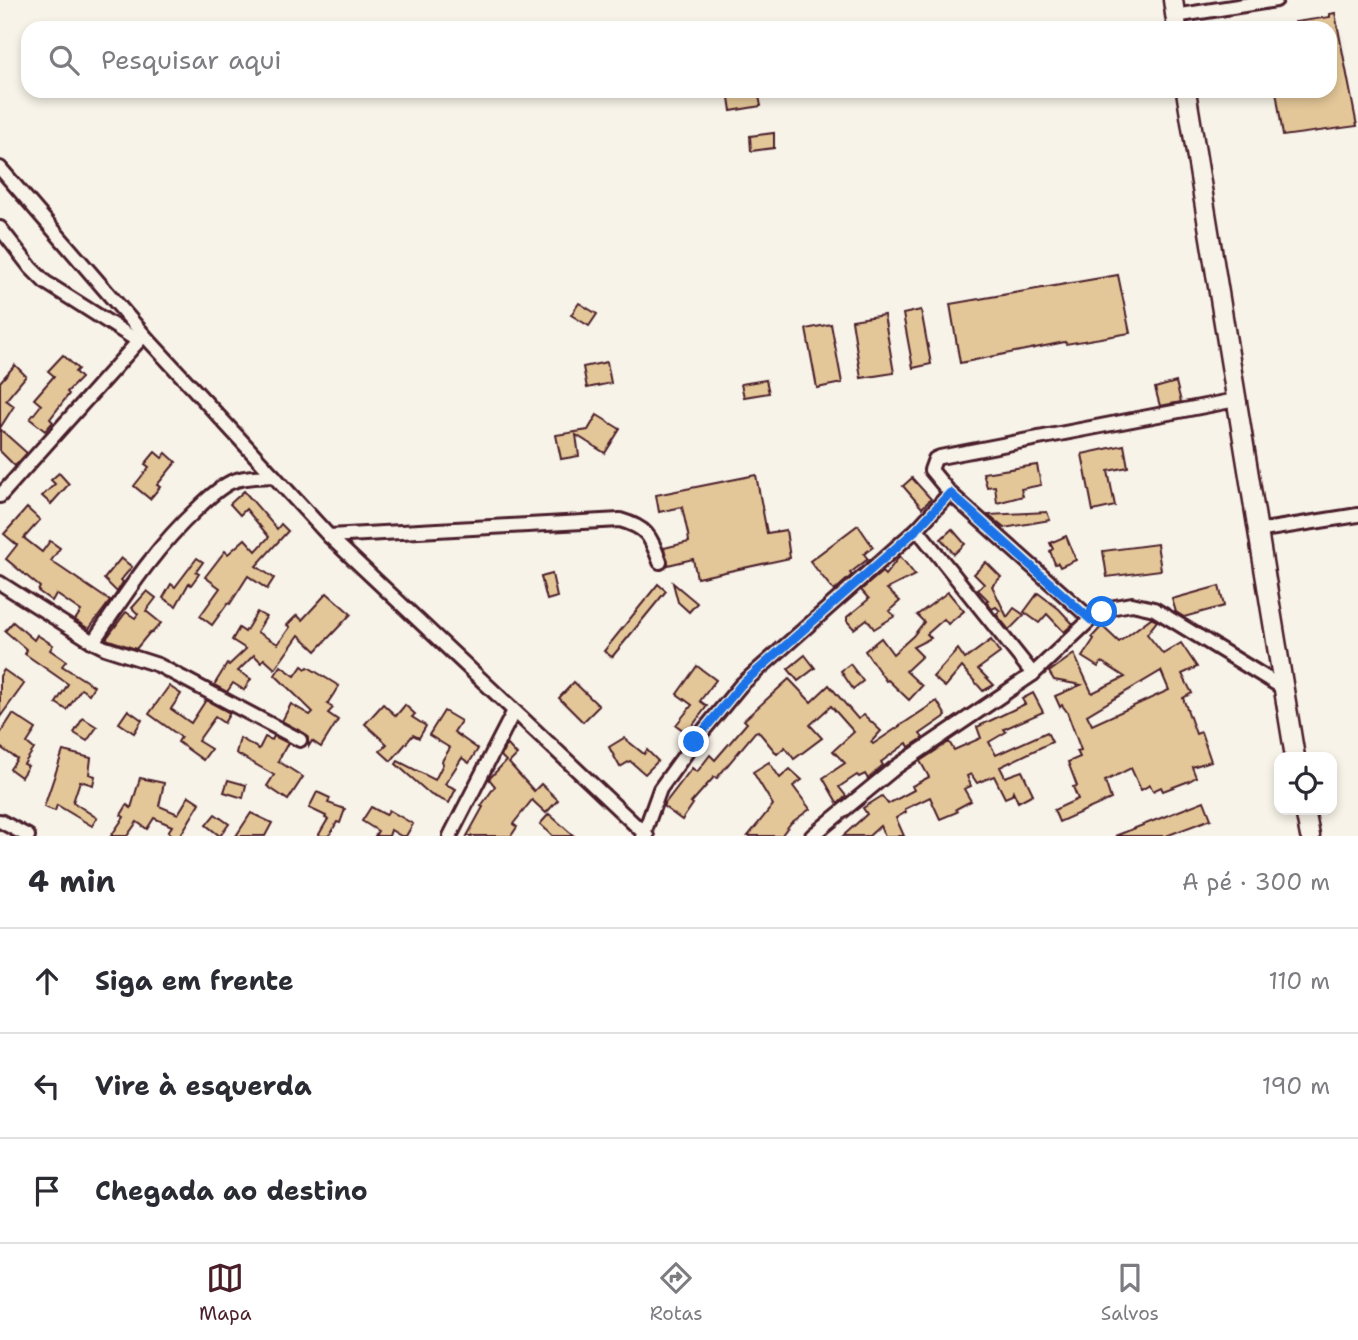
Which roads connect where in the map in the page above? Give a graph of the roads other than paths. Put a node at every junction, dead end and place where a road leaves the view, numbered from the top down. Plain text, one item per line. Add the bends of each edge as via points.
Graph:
1 (1276, 0) edge
2 (1175, 15) edge
3 (1187, 98) edge
4 (0, 169) edge
5 (0, 228) edge
6 (141, 338) junction
7 (1236, 400) junction
8 (274, 476) junction
9 (950, 493) junction
10 (0, 496) edge
11 (1358, 515) edge
12 (917, 529) junction
13 (1257, 531) junction
14 (329, 536) junction
15 (660, 562) dead end
16 (0, 583) edge
17 (1091, 620) junction
18 (93, 642) junction
19 (1032, 674) junction
20 (1283, 688) junction
21 (514, 711) junction
22 (300, 740) dead end
23 (1294, 752) edge
24 (1306, 815) edge
25 (0, 821) edge
26 (644, 835) edge
27 (28, 836) edge
28 (450, 836) edge
29 (812, 836) edge
30 (1310, 836) edge

1 - 2 street
3 - 7 main road
4 - 6 street
5 - 6 street via 46,282
6 - 8 street
6 - 10 street
7 - 9 street via 935,459 931,470
7 - 13 main road
8 - 14 street
8 - 18 street via 231,482 207,499 141,571
9 - 12 street
9 - 17 street
11 - 13 street
12 - 19 street
12 - 26 street via 741,685 660,789
13 - 20 main road
14 - 15 street via 620,520 638,525 652,539
14 - 21 street
16 - 18 street
17 - 19 street
17 - 20 street via 1132,604 1154,609
18 - 22 street via 158,665
19 - 29 street via 896,767
20 - 23 main road
21 - 26 street
21 - 28 street
24 - 30 main road
25 - 27 street

